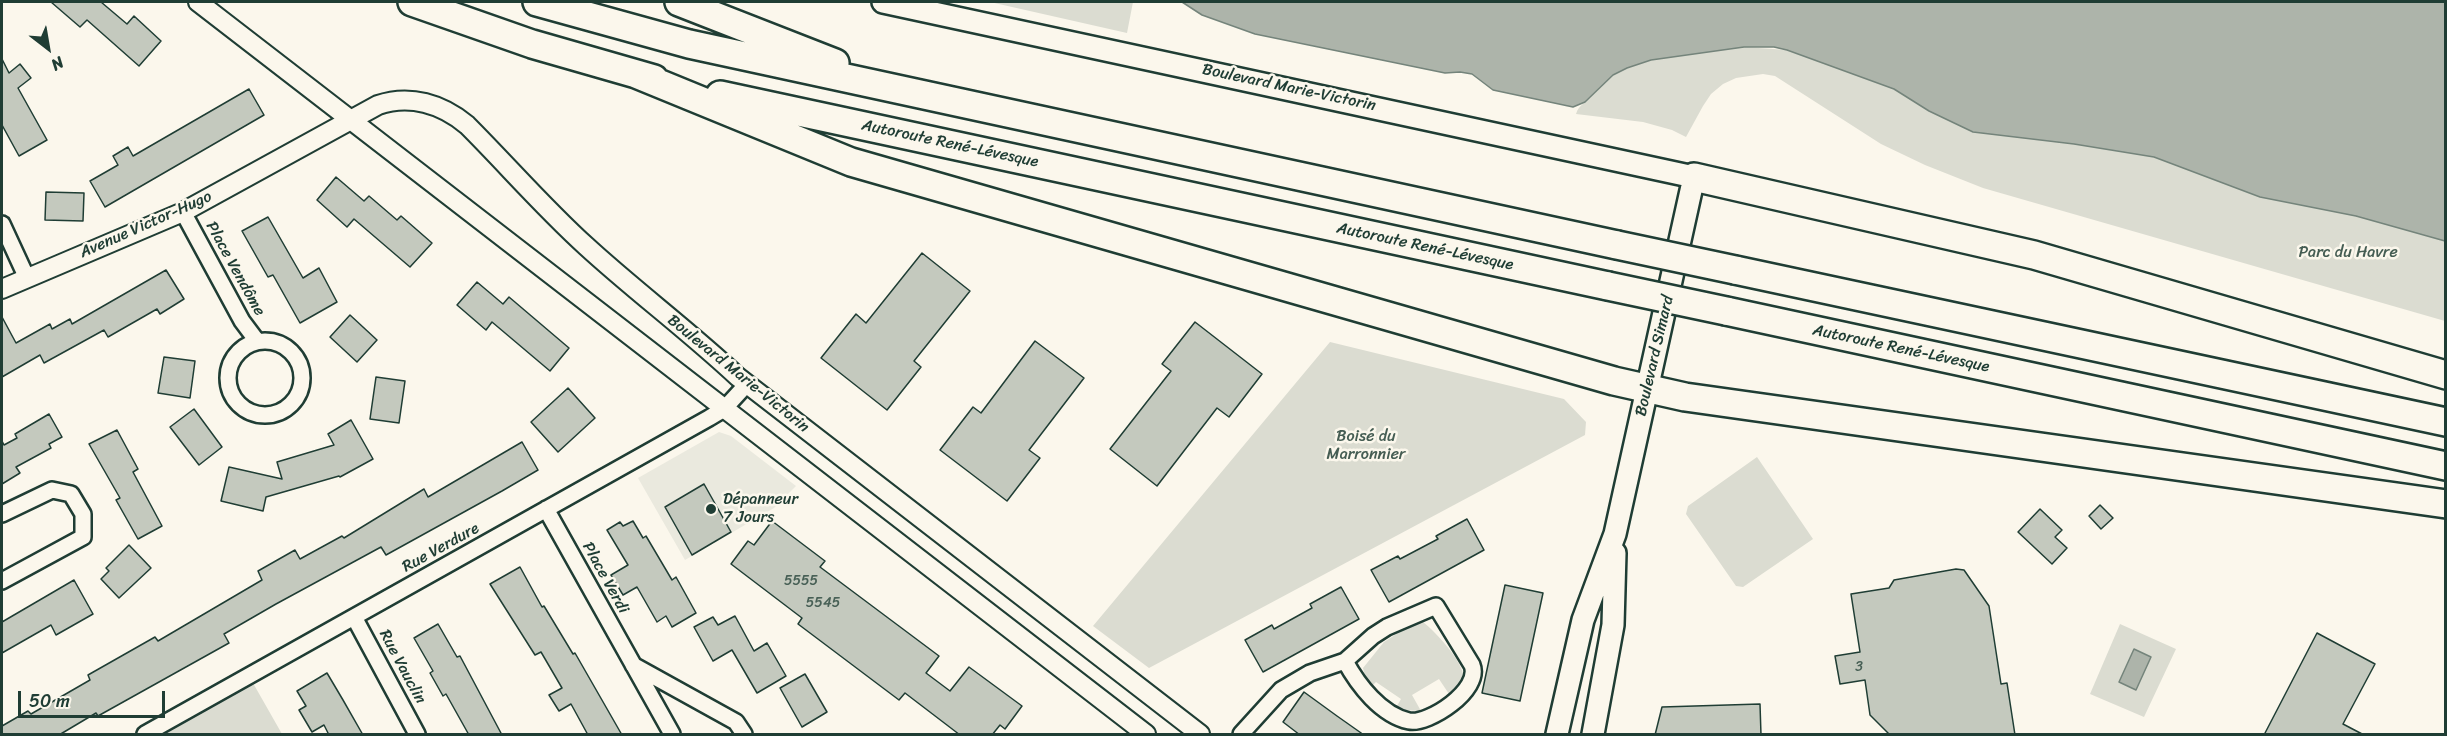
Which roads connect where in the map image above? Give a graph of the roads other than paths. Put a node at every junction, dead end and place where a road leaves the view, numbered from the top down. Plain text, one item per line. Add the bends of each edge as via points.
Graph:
1 (198, 2) edge
2 (412, 2) edge
3 (537, 2) edge
4 (679, 2) edge
5 (883, 2) edge
6 (636, 74) junction
7 (911, 93) junction
8 (351, 120) junction
9 (1694, 177) junction
10 (183, 212) junction
11 (2, 224) edge
12 (26, 276) junction
13 (2, 288) edge
14 (257, 341) junction
15 (2445, 375) edge
16 (747, 384) junction
17 (1647, 389) junction
18 (724, 409) junction
19 (2445, 422) edge
20 (2445, 466) edge
21 (2445, 504) edge
22 (546, 509) junction
23 (2, 514) edge
24 (1615, 534) junction
25 (2, 581) edge
26 (354, 617) junction
27 (1345, 662) junction
28 (633, 665) junction
29 (146, 735) edge
30 (417, 735) edge
31 (672, 735) edge
32 (744, 735) edge
33 (1146, 735) edge
34 (1200, 735) edge
35 (1241, 735) edge
36 (1557, 735) edge
37 (1593, 735) edge

1 - 8 street
2 - 6 highway, Autoroute René-Lévesque via 495,32
3 - 7 highway via 688,44
4 - 7 highway
5 - 9 main road, Boulevard Marie-Victorin
6 - 17 highway via 850,162
6 - 20 highway, Autoroute René-Lévesque, bridge
7 - 19 highway, bridge
8 - 10 street, Avenue Victor-Hugo
8 - 16 street, Boulevard Marie-Victorin via 397,100 430,104 455,115 578,239
8 - 18 street
9 - 15 highway via 2034,255
9 - 17 main road, Boulevard Simard
10 - 12 street, Avenue Victor-Hugo
10 - 14 street, Place Vendôme via 242,321
11 - 12 street
12 - 13 street, Avenue Victor-Hugo
14 - 14 street, Place Vendôme via 282,344 296,358 303,376 296,401 274,415 251,413 233,398 229,388 230,364 245,346
16 - 18 street, Rue Verdure
16 - 34 street, Boulevard Marie-Victorin
17 - 21 highway
17 - 24 main road, Boulevard Simard
18 - 22 street, Rue Verdure
18 - 33 street
22 - 26 street, Rue Verdure
22 - 28 street, Place Verdi
23 - 25 street via 52,490 71,494 83,514 83,537
24 - 36 main road, Boulevard Simard via 1583,620
24 - 37 main road, Boulevard Simard via 1612,625
26 - 29 street, Rue Verdure
26 - 30 street, Rue Vauclin
27 - 27 street via 1369,697 1409,721 1424,719 1457,699 1468,689 1474,675 1472,665 1436,606 1387,627
27 - 35 street via 1310,673 1281,690
28 - 31 street, Place Verdi
28 - 32 street via 736,722

